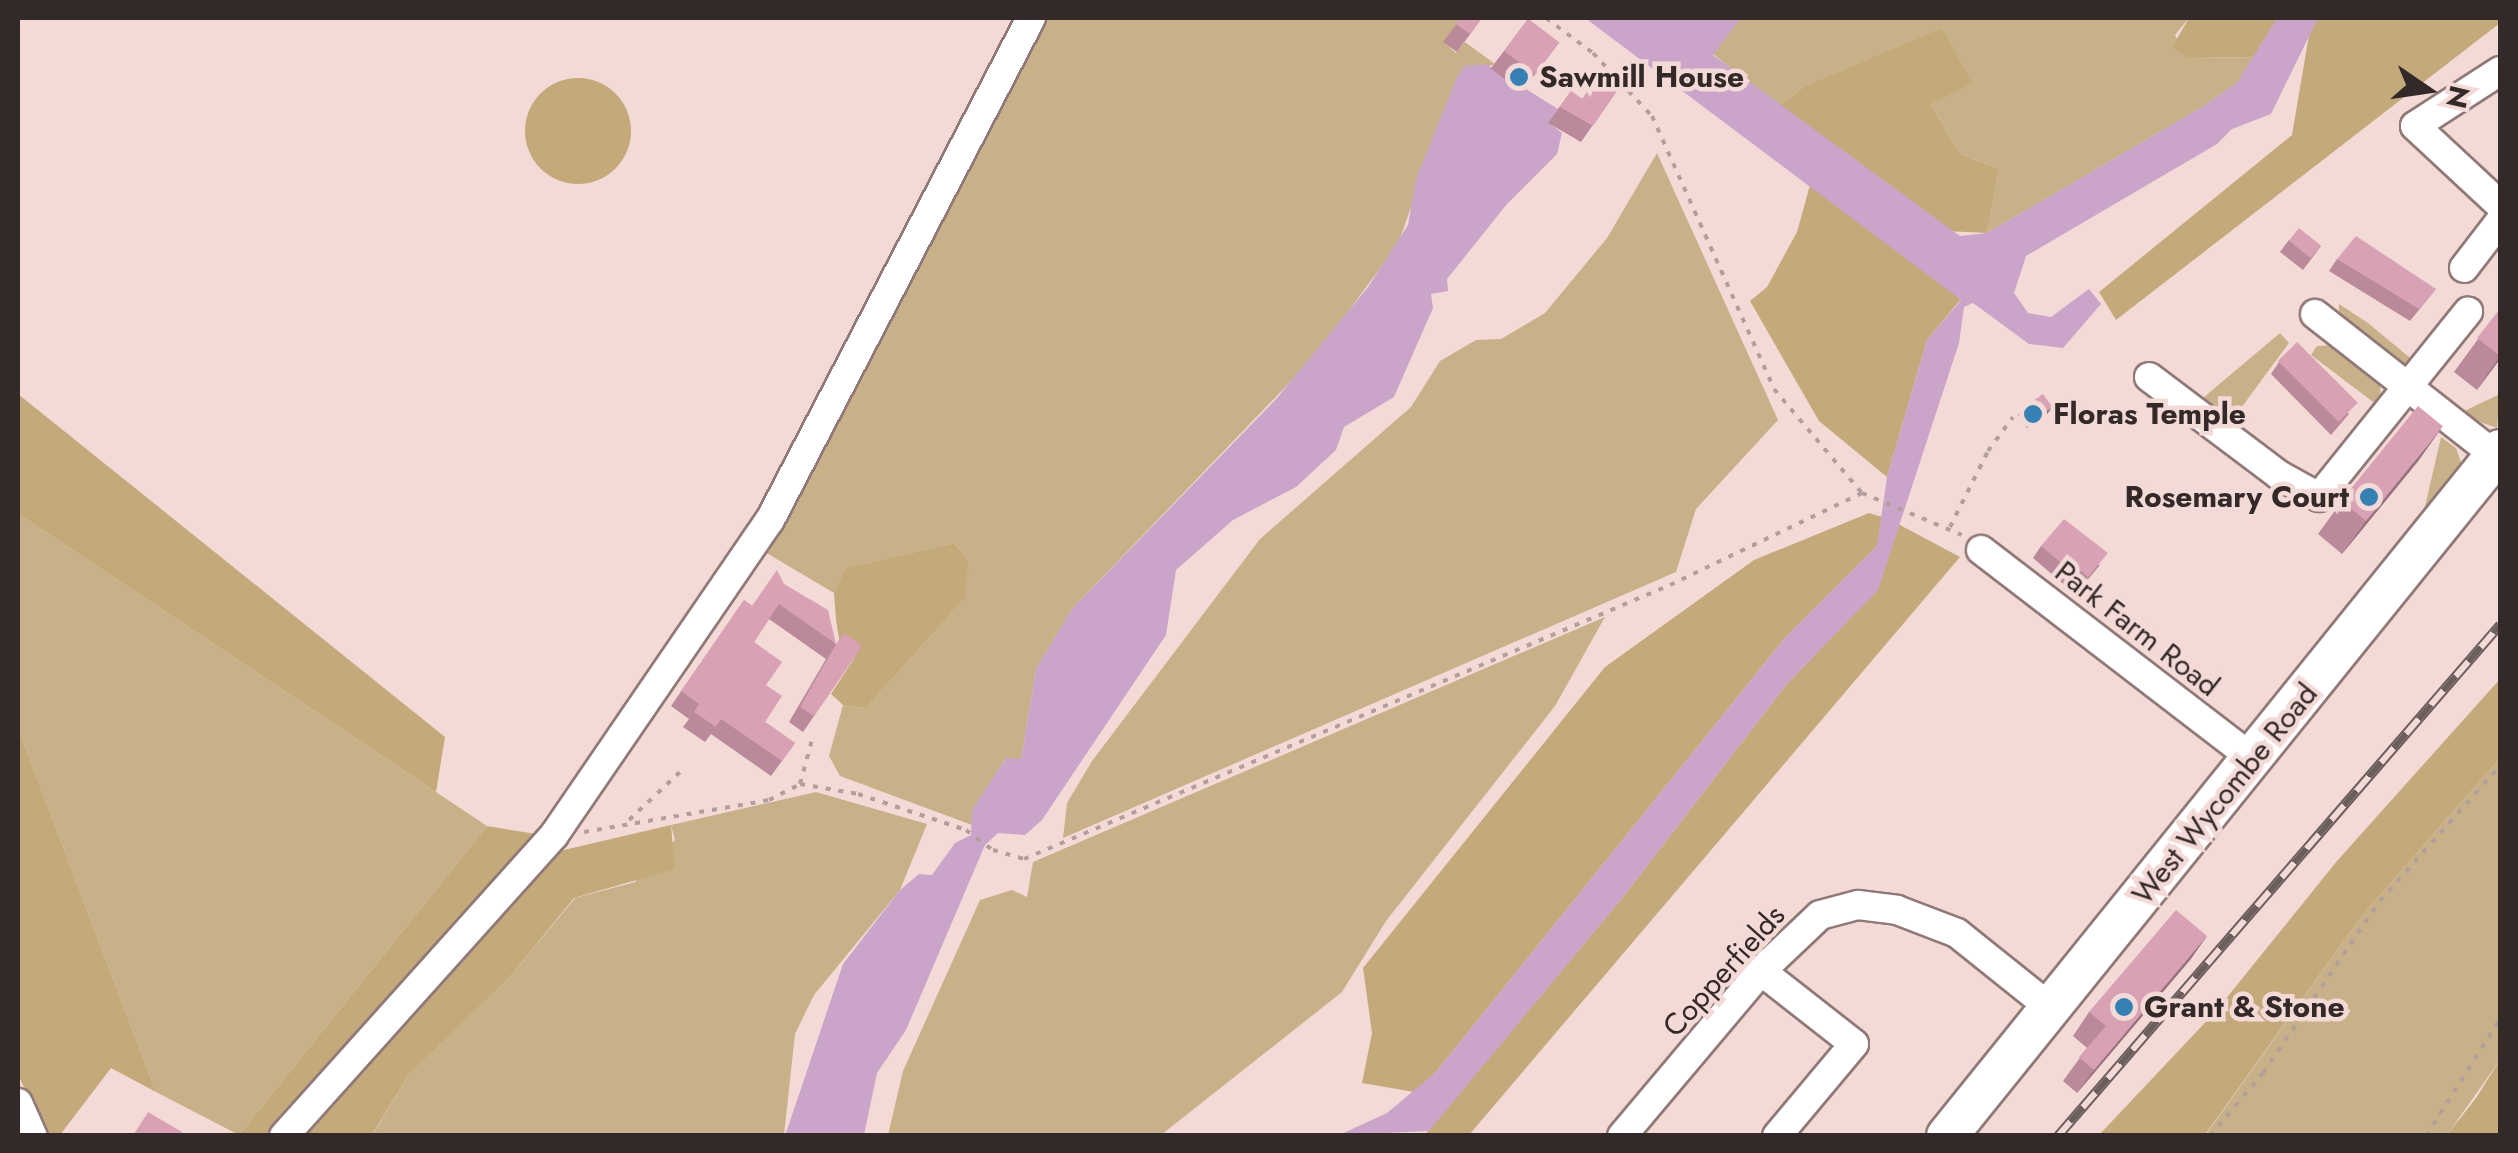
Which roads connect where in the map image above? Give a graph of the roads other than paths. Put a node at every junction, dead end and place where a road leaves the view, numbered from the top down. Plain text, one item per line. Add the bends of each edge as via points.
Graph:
1 (1032, 18) edge
2 (2500, 71) edge
3 (2500, 205) edge
4 (2500, 222) edge
5 (2464, 268) dead end
6 (2468, 312) dead end
7 (2315, 314) dead end
8 (2149, 377) dead end
9 (2408, 386) junction
10 (2498, 453) edge
11 (1982, 550) road end
12 (2253, 759) junction
13 (1761, 972) junction
14 (2052, 1008) junction
15 (18, 1102) edge
16 (33, 1136) edge
17 (284, 1136) edge
18 (1622, 1136) edge
19 (1776, 1136) edge
20 (1947, 1136) edge

1 - 17 street via 770,520 554,835
2 - 3 street via 2414,126
4 - 5 street
6 - 9 street
7 - 9 street
8 - 9 street via 2279,476 2319,497
9 - 10 street
10 - 12 highway, West Wycombe Road
11 - 12 street, Park Farm Road
12 - 14 highway, West Wycombe Road
13 - 14 street, Copperfields via 1820,915 1858,905 1897,910 1957,933
13 - 18 street, Copperfields
13 - 19 street via 1854,1044
14 - 20 highway, West Wycombe Road
15 - 16 street

